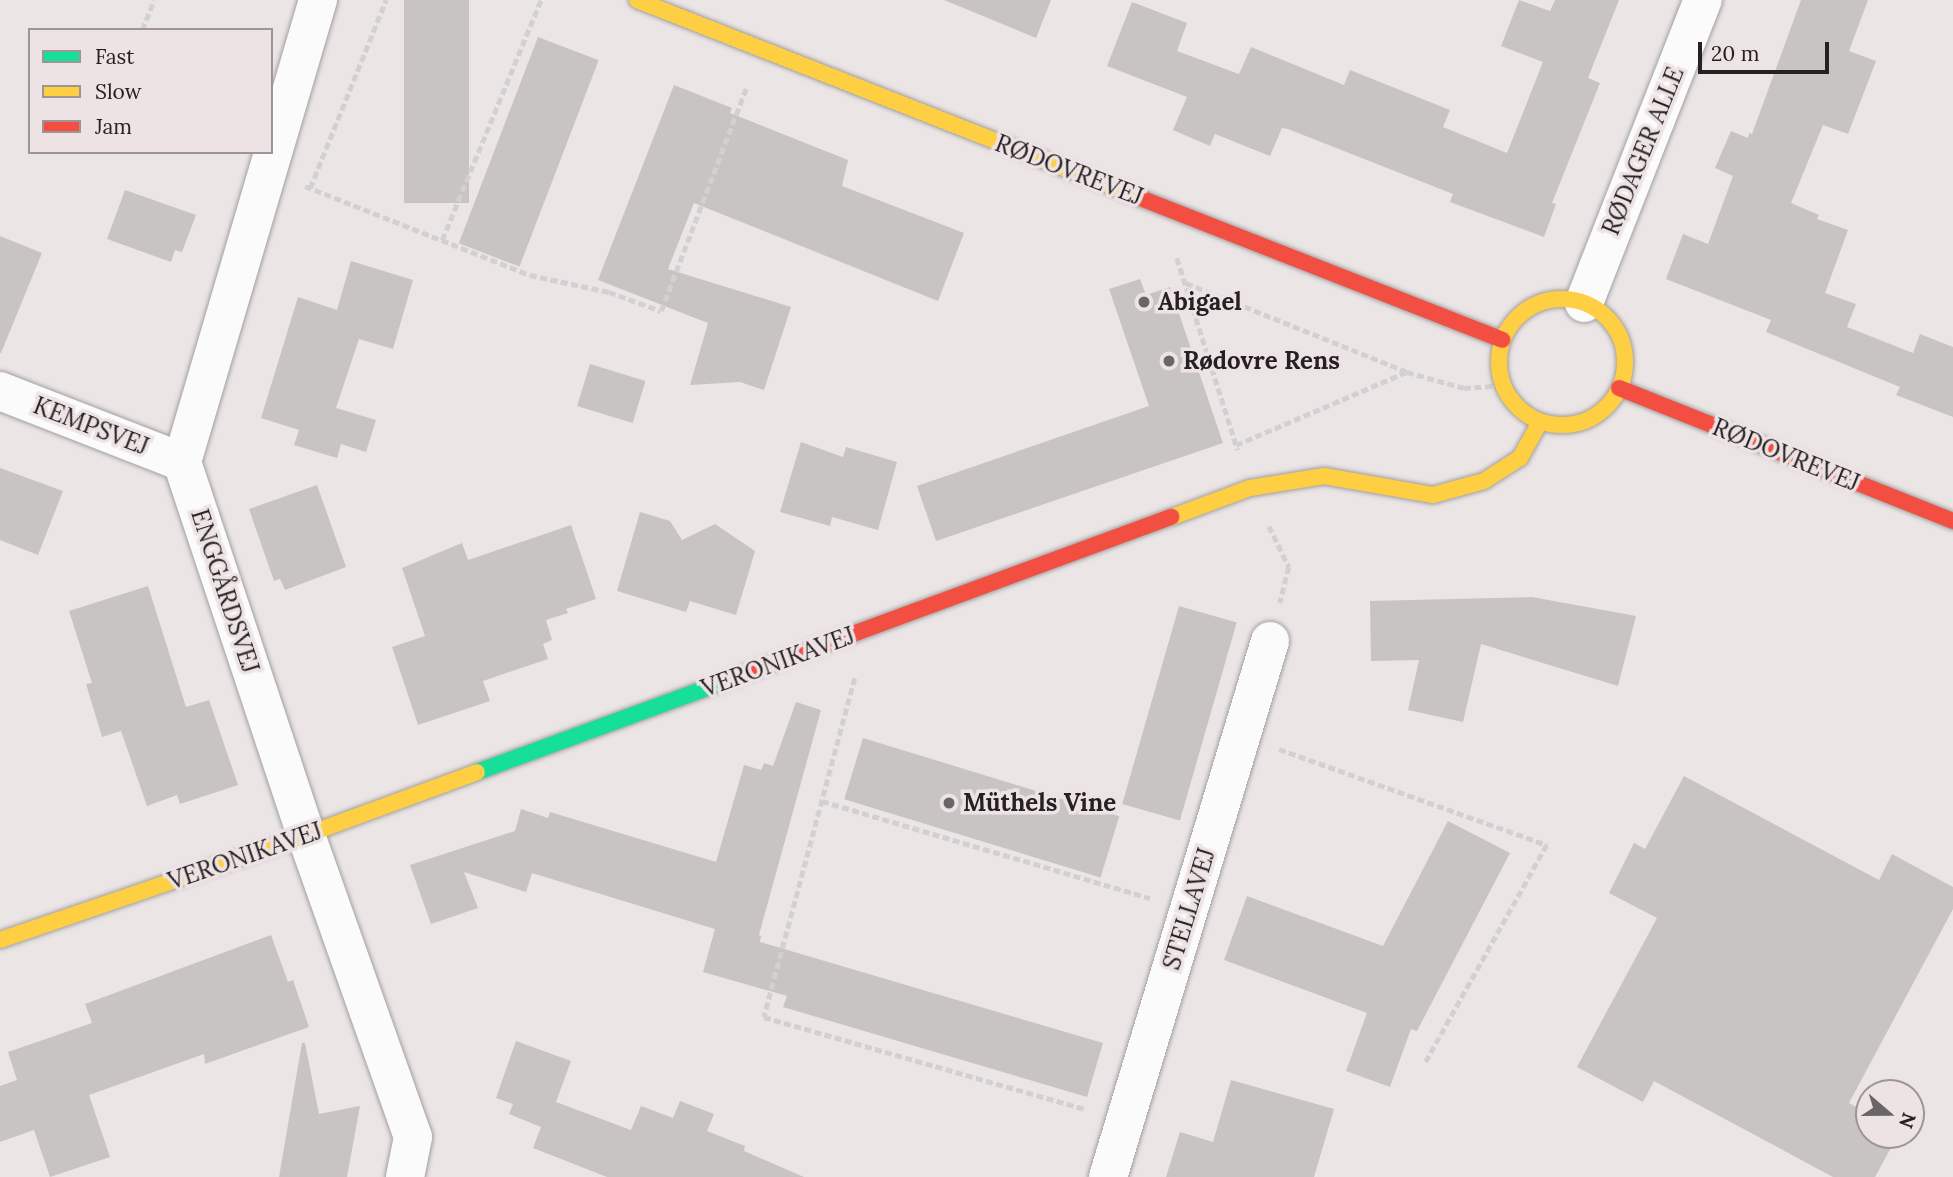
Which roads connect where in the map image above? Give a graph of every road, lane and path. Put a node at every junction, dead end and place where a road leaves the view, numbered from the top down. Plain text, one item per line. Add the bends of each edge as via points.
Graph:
1 (154, 0) edge
2 (318, 0) edge
3 (386, 0) edge
4 (541, 0) edge
5 (637, 0) edge
6 (1703, 0) edge
7 (143, 28) edge
8 (761, 49) junction
9 (268, 172) junction
10 (310, 188) junction
11 (1161, 206) junction
12 (442, 240) junction
13 (1185, 282) junction
14 (1584, 303) junction
15 (1502, 340) junction
16 (1407, 372) junction
17 (1503, 385) junction
18 (1619, 388) junction
19 (0, 391) edge
20 (1540, 422) junction
21 (1236, 445) junction
22 (181, 461) junction
23 (1250, 488) junction
24 (1953, 521) edge
25 (1289, 567) dead end
26 (869, 628) junction
27 (1270, 641) dead end
28 (1242, 735) junction
29 (822, 801) junction
30 (306, 835) junction
31 (1189, 909) junction
32 (0, 940) edge
33 (1425, 1063) dead end
34 (1126, 1121) junction
35 (405, 1177) edge
36 (1108, 1177) edge

1 - 7 path
2 - 9 street
3 - 10 path
4 - 12 path
5 - 8 street, RØDOVREVEJ
6 - 14 street, RØDAGER ALLE
8 - 11 street, RØDOVREVEJ
8 - 12 path via 662,311 609,292 530,275
9 - 10 path
9 - 22 street
10 - 12 path
11 - 13 path
11 - 15 street, RØDOVREVEJ
13 - 16 path
13 - 21 path
14 - 15 street via 1558,299 1536,304 1518,316
14 - 18 street via 1607,317 1619,336 1625,357
15 - 17 street via 1498,363
16 - 17 path via 1464,388
16 - 21 path
17 - 20 street via 1514,404
18 - 20 street via 1602,411 1584,422 1561,426
18 - 24 street, RØDOVREVEJ
19 - 22 street, KEMPSVEJ
20 - 23 street, VERONIKAVEJ via 1520,458 1484,481 1433,495 1324,476
21 - 23 path
22 - 30 street, ENGGÅRDSVEJ
23 - 25 path
23 - 26 street, VERONIKAVEJ
26 - 29 path
26 - 30 street, VERONIKAVEJ
27 - 28 street, STELLAVEJ
28 - 31 street, STELLAVEJ
28 - 33 path via 1547,845
29 - 31 path
29 - 34 path via 764,1017
30 - 32 street, VERONIKAVEJ
30 - 35 street, ENGGÅRDSVEJ via 413,1137
31 - 34 street, STELLAVEJ
34 - 36 street, STELLAVEJ

